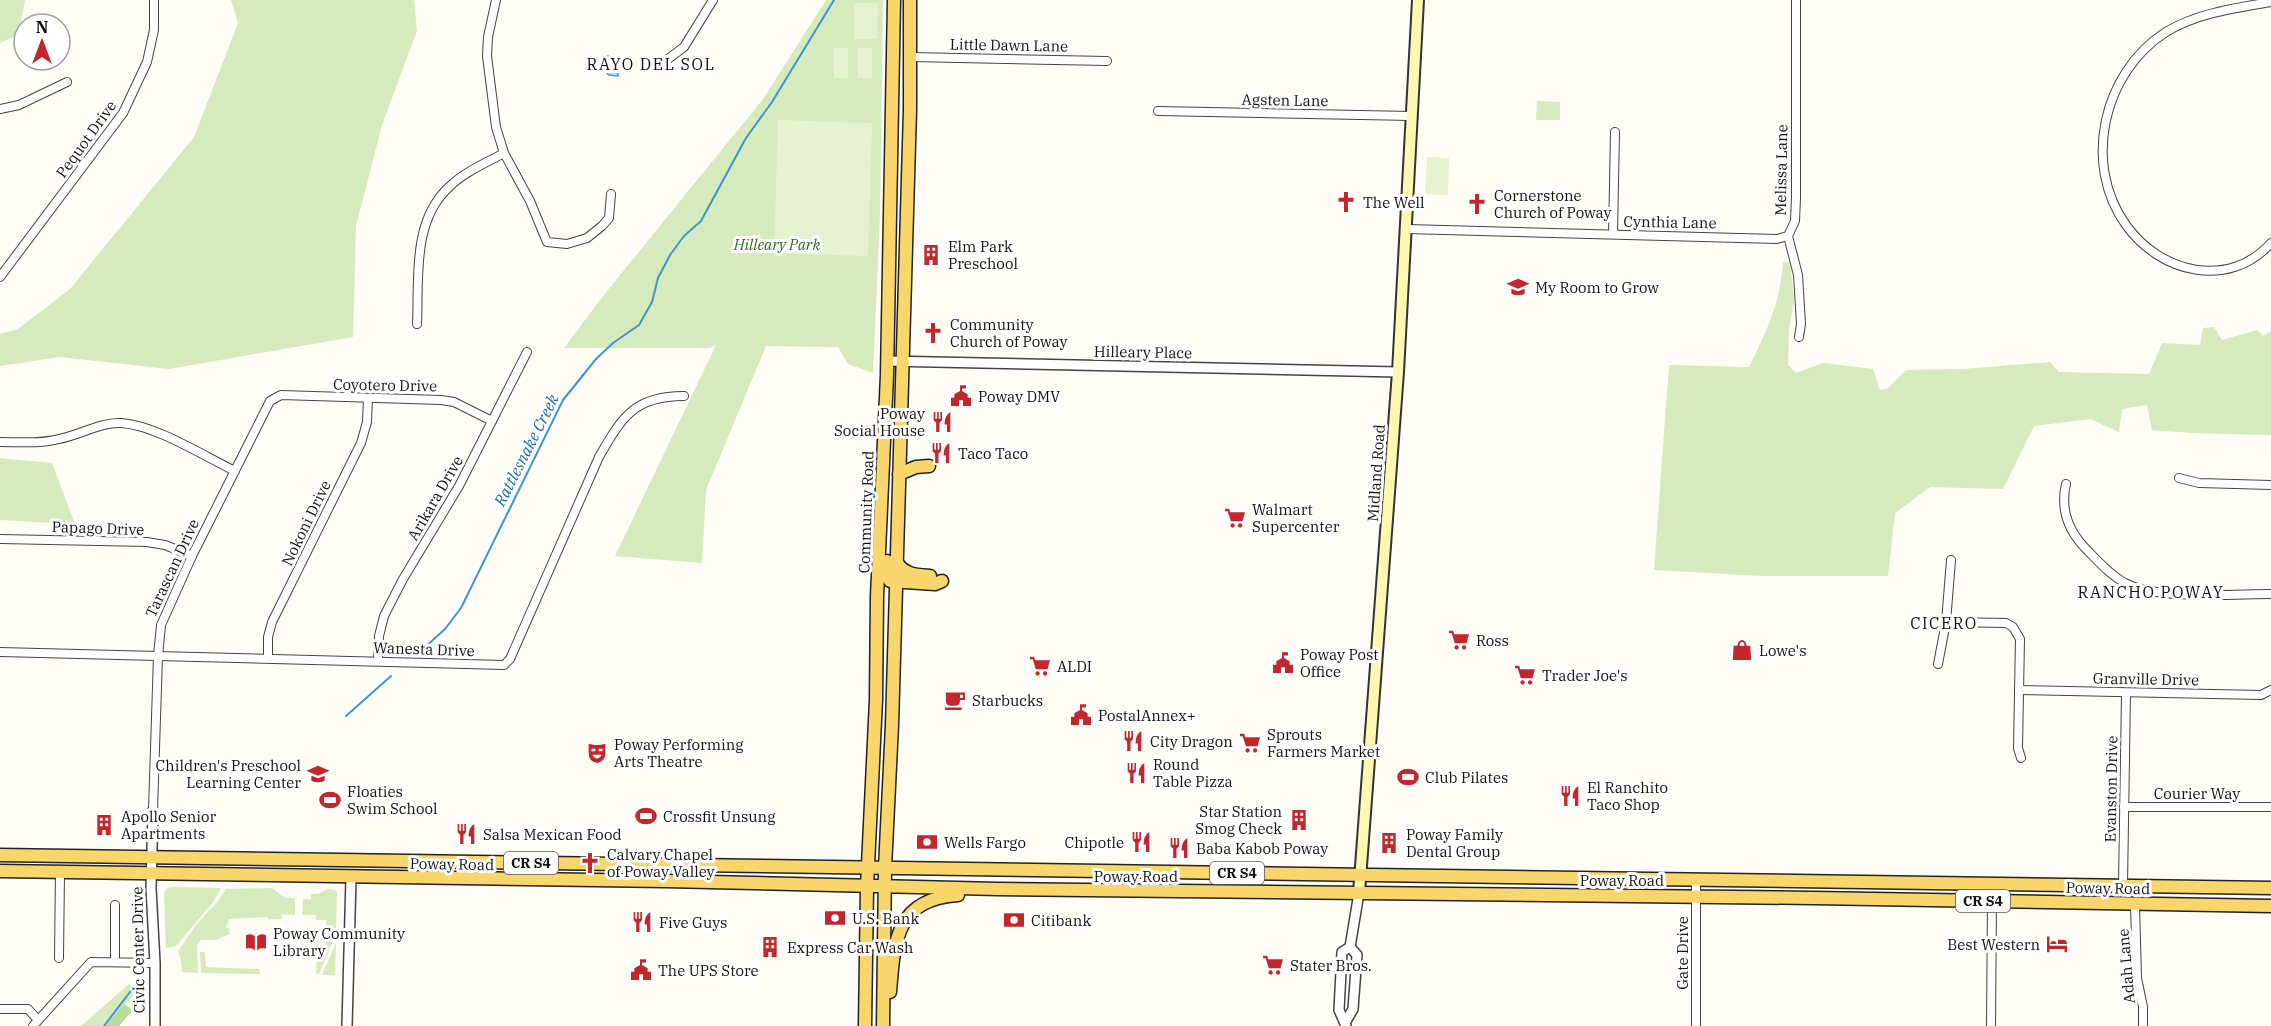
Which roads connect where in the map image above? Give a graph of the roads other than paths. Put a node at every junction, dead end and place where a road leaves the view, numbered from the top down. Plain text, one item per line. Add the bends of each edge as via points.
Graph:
1 (154, 0) edge
2 (496, 0) edge
3 (713, 0) edge
4 (896, 0) edge
5 (910, 0) edge
6 (1418, 0) edge
7 (1796, 0) edge
8 (2271, 2) edge
9 (911, 57) junction
10 (894, 58) junction
11 (668, 59) dead end
12 (1107, 61) dead end
13 (67, 82) dead end
14 (0, 109) edge
15 (910, 110) junction
16 (1158, 111) dead end
17 (1412, 116) junction
18 (1615, 132) dead end
19 (504, 153) junction
20 (611, 194) dead end
21 (1407, 229) junction
22 (1613, 234) junction
23 (1788, 236) junction
24 (2271, 243) edge
25 (0, 277) edge
26 (417, 324) dead end
27 (1799, 337) dead end
28 (526, 352) dead end
29 (887, 361) junction
30 (903, 362) junction
31 (1398, 372) junction
32 (684, 396) dead end
33 (272, 398) joint
34 (368, 398) junction
35 (492, 421) junction
36 (0, 442) edge
37 (929, 466) dead end
38 (235, 471) junction
39 (883, 473) junction
40 (899, 474) junction
41 (2179, 478) dead end
42 (2066, 484) dead end
43 (2271, 485) edge
44 (0, 538) edge
45 (192, 556) junction
46 (1951, 560) dead end
47 (897, 563) junction
48 (896, 582) junction
49 (2271, 594) edge
50 (877, 609) junction
51 (1946, 622) junction
52 (0, 652) edge
53 (158, 656) junction
54 (268, 658) junction
55 (378, 661) junction
56 (876, 663) junction
57 (1938, 664) dead end
58 (893, 674) junction
59 (2019, 690) junction
60 (2271, 690) edge
61 (2126, 693) junction
62 (892, 724) junction
63 (2021, 758) dead end
64 (2124, 807) junction
65 (2271, 807) edge
66 (153, 810) joint
67 (0, 855) edge
68 (152, 856) junction
69 (272, 859) junction
70 (411, 861) junction
71 (434, 861) junction
72 (550, 863) junction
73 (626, 864) junction
74 (727, 866) junction
75 (867, 868) junction
76 (885, 868) junction
77 (0, 871) edge
78 (60, 872) junction
79 (1113, 872) junction
80 (1199, 872) junction
81 (151, 874) junction
82 (218, 875) junction
83 (1361, 876) junction
84 (351, 878) junction
85 (383, 878) junction
86 (1498, 878) junction
87 (471, 879) junction
88 (1570, 879) junction
89 (552, 880) junction
90 (1696, 880) junction
91 (640, 882) junction
92 (1877, 883) junction
93 (1974, 884) junction
94 (867, 886) junction
95 (2123, 886) junction
96 (885, 887) junction
97 (2252, 888) junction
98 (2271, 888) edge
99 (998, 889) junction
100 (1020, 890) junction
101 (1110, 891) junction
102 (1359, 893) junction
103 (1422, 894) junction
104 (1492, 894) junction
105 (1696, 896) junction
106 (1814, 897) junction
107 (1880, 899) junction
108 (1992, 902) junction
109 (2135, 904) junction
110 (115, 905) dead end
111 (2270, 905) edge
112 (1350, 946) junction
113 (59, 958) dead end
114 (115, 962) junction
115 (156, 963) junction
116 (0, 1009) edge
117 (36, 1023) edge
118 (1345, 1025) edge
119 (154, 1026) edge
120 (347, 1026) edge
121 (865, 1026) edge
122 (883, 1026) edge
123 (888, 1026) edge
124 (1696, 1026) edge
125 (1991, 1026) edge
126 (2143, 1026) edge

1 - 25 street, Pequot Drive via 154,30 147,63 123,113
2 - 19 street via 487,56 496,127
3 - 11 street via 684,47
4 - 9 main road via 901,12 901,50 904,57
4 - 10 main road, Community Road
5 - 9 main road
6 - 17 main road, Midland Road
7 - 23 street, Melissa Lane via 1796,198 1795,221
8 - 24 street via 2204,16 2156,39 2131,65 2117,88 2102,145 2115,207 2141,242 2160,256 2189,269 2221,271 2250,262
9 - 12 street, Little Dawn Lane
9 - 15 main road
10 - 15 main road via 900,69 901,108
10 - 29 main road, Community Road
13 - 14 street via 19,105
15 - 30 main road
16 - 17 street, Agsten Lane
17 - 21 main road, Midland Road
18 - 22 street
19 - 20 street via 547,242 567,244 587,238 609,218
19 - 26 street via 448,187 431,210 420,243
21 - 22 street, Cynthia Lane
21 - 31 main road, Midland Road
22 - 23 street, Cynthia Lane via 1777,239
23 - 27 street, Melissa Lane via 1798,275
28 - 35 street, Arikara Drive
29 - 30 street, Hilleary Place
29 - 39 main road, Community Road
30 - 31 street, Hilleary Place
30 - 40 main road
31 - 83 main road, Midland Road
32 - 55 street, Wanesta Drive via 643,402 625,416 611,436 508,663 499,666
33 - 34 street, Coyotero Drive
33 - 38 street, Tarascan Drive
34 - 35 street, Coyotero Drive via 446,400
34 - 54 street, Nokoni Drive via 361,443 272,622
35 - 55 street, Arikara Drive via 384,616
36 - 38 street via 61,439 121,423 151,429
37 - 40 main road
38 - 45 street, Tarascan Drive
39 - 48 main road via 888,511 887,576
39 - 50 main road, Community Road
40 - 47 main road
41 - 43 street via 2199,483
42 - 49 street via 2066,522 2075,538 2126,583 2164,593
44 - 45 street, Papago Drive via 147,542
45 - 53 street, Tarascan Drive via 163,620
46 - 51 street
47 - 48 main road
47 - 48 main road via 906,572 932,576 942,582
48 - 58 main road
50 - 56 main road, Community Road
50 - 58 main road via 886,614 887,651
51 - 57 street
51 - 59 street via 2006,623 2013,627 2020,639
52 - 53 street, Wanesta Drive
53 - 54 street, Wanesta Drive
53 - 66 street, Tarascan Drive
54 - 55 street, Wanesta Drive
56 - 62 main road via 882,683 882,720
56 - 75 main road, Community Road
58 - 62 main road
59 - 61 street, Granville Drive
59 - 63 street
60 - 61 street, Granville Drive via 2261,695
61 - 64 street, Evanston Drive
62 - 76 main road
64 - 65 street, Courier Way
64 - 95 street, Evanston Drive
66 - 68 street, Tarascan Drive
67 - 68 main road, Poway Road / CR S4
68 - 69 main road, Poway Road / CR S4
68 - 81 street, Tarascan Drive
69 - 70 main road, Poway Road / CR S4
69 - 82 main road via 270,867 239,868
70 - 71 main road, Poway Road / CR S4
70 - 84 main road via 393,868 354,869
71 - 72 main road, Poway Road / CR S4
71 - 85 main road via 430,870 406,871
72 - 73 main road, Poway Road / CR S4
72 - 87 main road via 544,872 491,872
73 - 74 main road, Poway Road / CR S4
73 - 89 main road via 607,871 558,871
74 - 75 main road, Poway Road / CR S4
74 - 91 main road via 716,875 667,874
75 - 76 main road, Poway Road / CR S4
75 - 94 main road, Community Road
76 - 79 main road, Poway Road / CR S4
76 - 96 main road
77 - 78 main road, Poway Road / CR S4
78 - 81 main road, Poway Road / CR S4
78 - 113 street
79 - 80 main road, Poway Road / CR S4
79 - 100 main road via 1098,884 1055,884
80 - 83 main road, Poway Road / CR S4
80 - 101 main road via 1177,879 1126,880
81 - 82 main road, Poway Road / CR S4
81 - 115 street, Civic Center Drive
82 - 84 main road, Poway Road / CR S4
83 - 86 main road, Poway Road / CR S4
83 - 102 main road, Midland Road
84 - 85 main road, Poway Road / CR S4
84 - 120 street
85 - 87 main road, Poway Road / CR S4
86 - 88 main road, Poway Road / CR S4
86 - 103 main road via 1491,887 1445,886
87 - 89 main road, Poway Road / CR S4
88 - 90 main road, Poway Road / CR S4
88 - 104 main road via 1546,885 1502,885
89 - 91 main road, Poway Road / CR S4
90 - 92 main road, Poway Road / CR S4
90 - 105 street, Gate Drive
91 - 94 main road, Poway Road / CR S4
92 - 93 main road, Poway Road / CR S4
92 - 106 main road via 1872,893
93 - 95 main road, Poway Road / CR S4
93 - 107 main road via 1952,892 1889,891
94 - 96 main road, Poway Road / CR S4
94 - 121 main road, Community Road
95 - 97 main road, Poway Road / CR S4
95 - 108 main road via 2119,895 2036,895
96 - 99 main road, Poway Road / CR S4
96 - 122 main road
97 - 98 main road, Poway Road / CR S4
97 - 109 main road via 2221,895 2139,894
99 - 100 main road, Poway Road / CR S4
99 - 123 main road via 932,899 903,922 895,943
100 - 101 main road, Poway Road / CR S4
101 - 102 main road, Poway Road / CR S4
102 - 103 main road, Poway Road / CR S4
102 - 112 street, Midland Road
103 - 104 main road, Poway Road / CR S4
104 - 105 main road, Poway Road / CR S4
105 - 106 main road, Poway Road / CR S4
105 - 124 street, Gate Drive
106 - 107 main road, Poway Road / CR S4
107 - 108 main road, Poway Road / CR S4
108 - 109 main road, Poway Road / CR S4
108 - 125 street
109 - 111 main road, Poway Road / CR S4
109 - 126 street, Adah Lane
110 - 114 street
112 - 118 street, Midland Road via 1357,955 1353,1009
112 - 118 street, Midland Road via 1342,952 1339,1010
114 - 115 street
114 - 117 street via 91,962
115 - 119 street, Civic Center Drive
116 - 117 street via 28,1009

